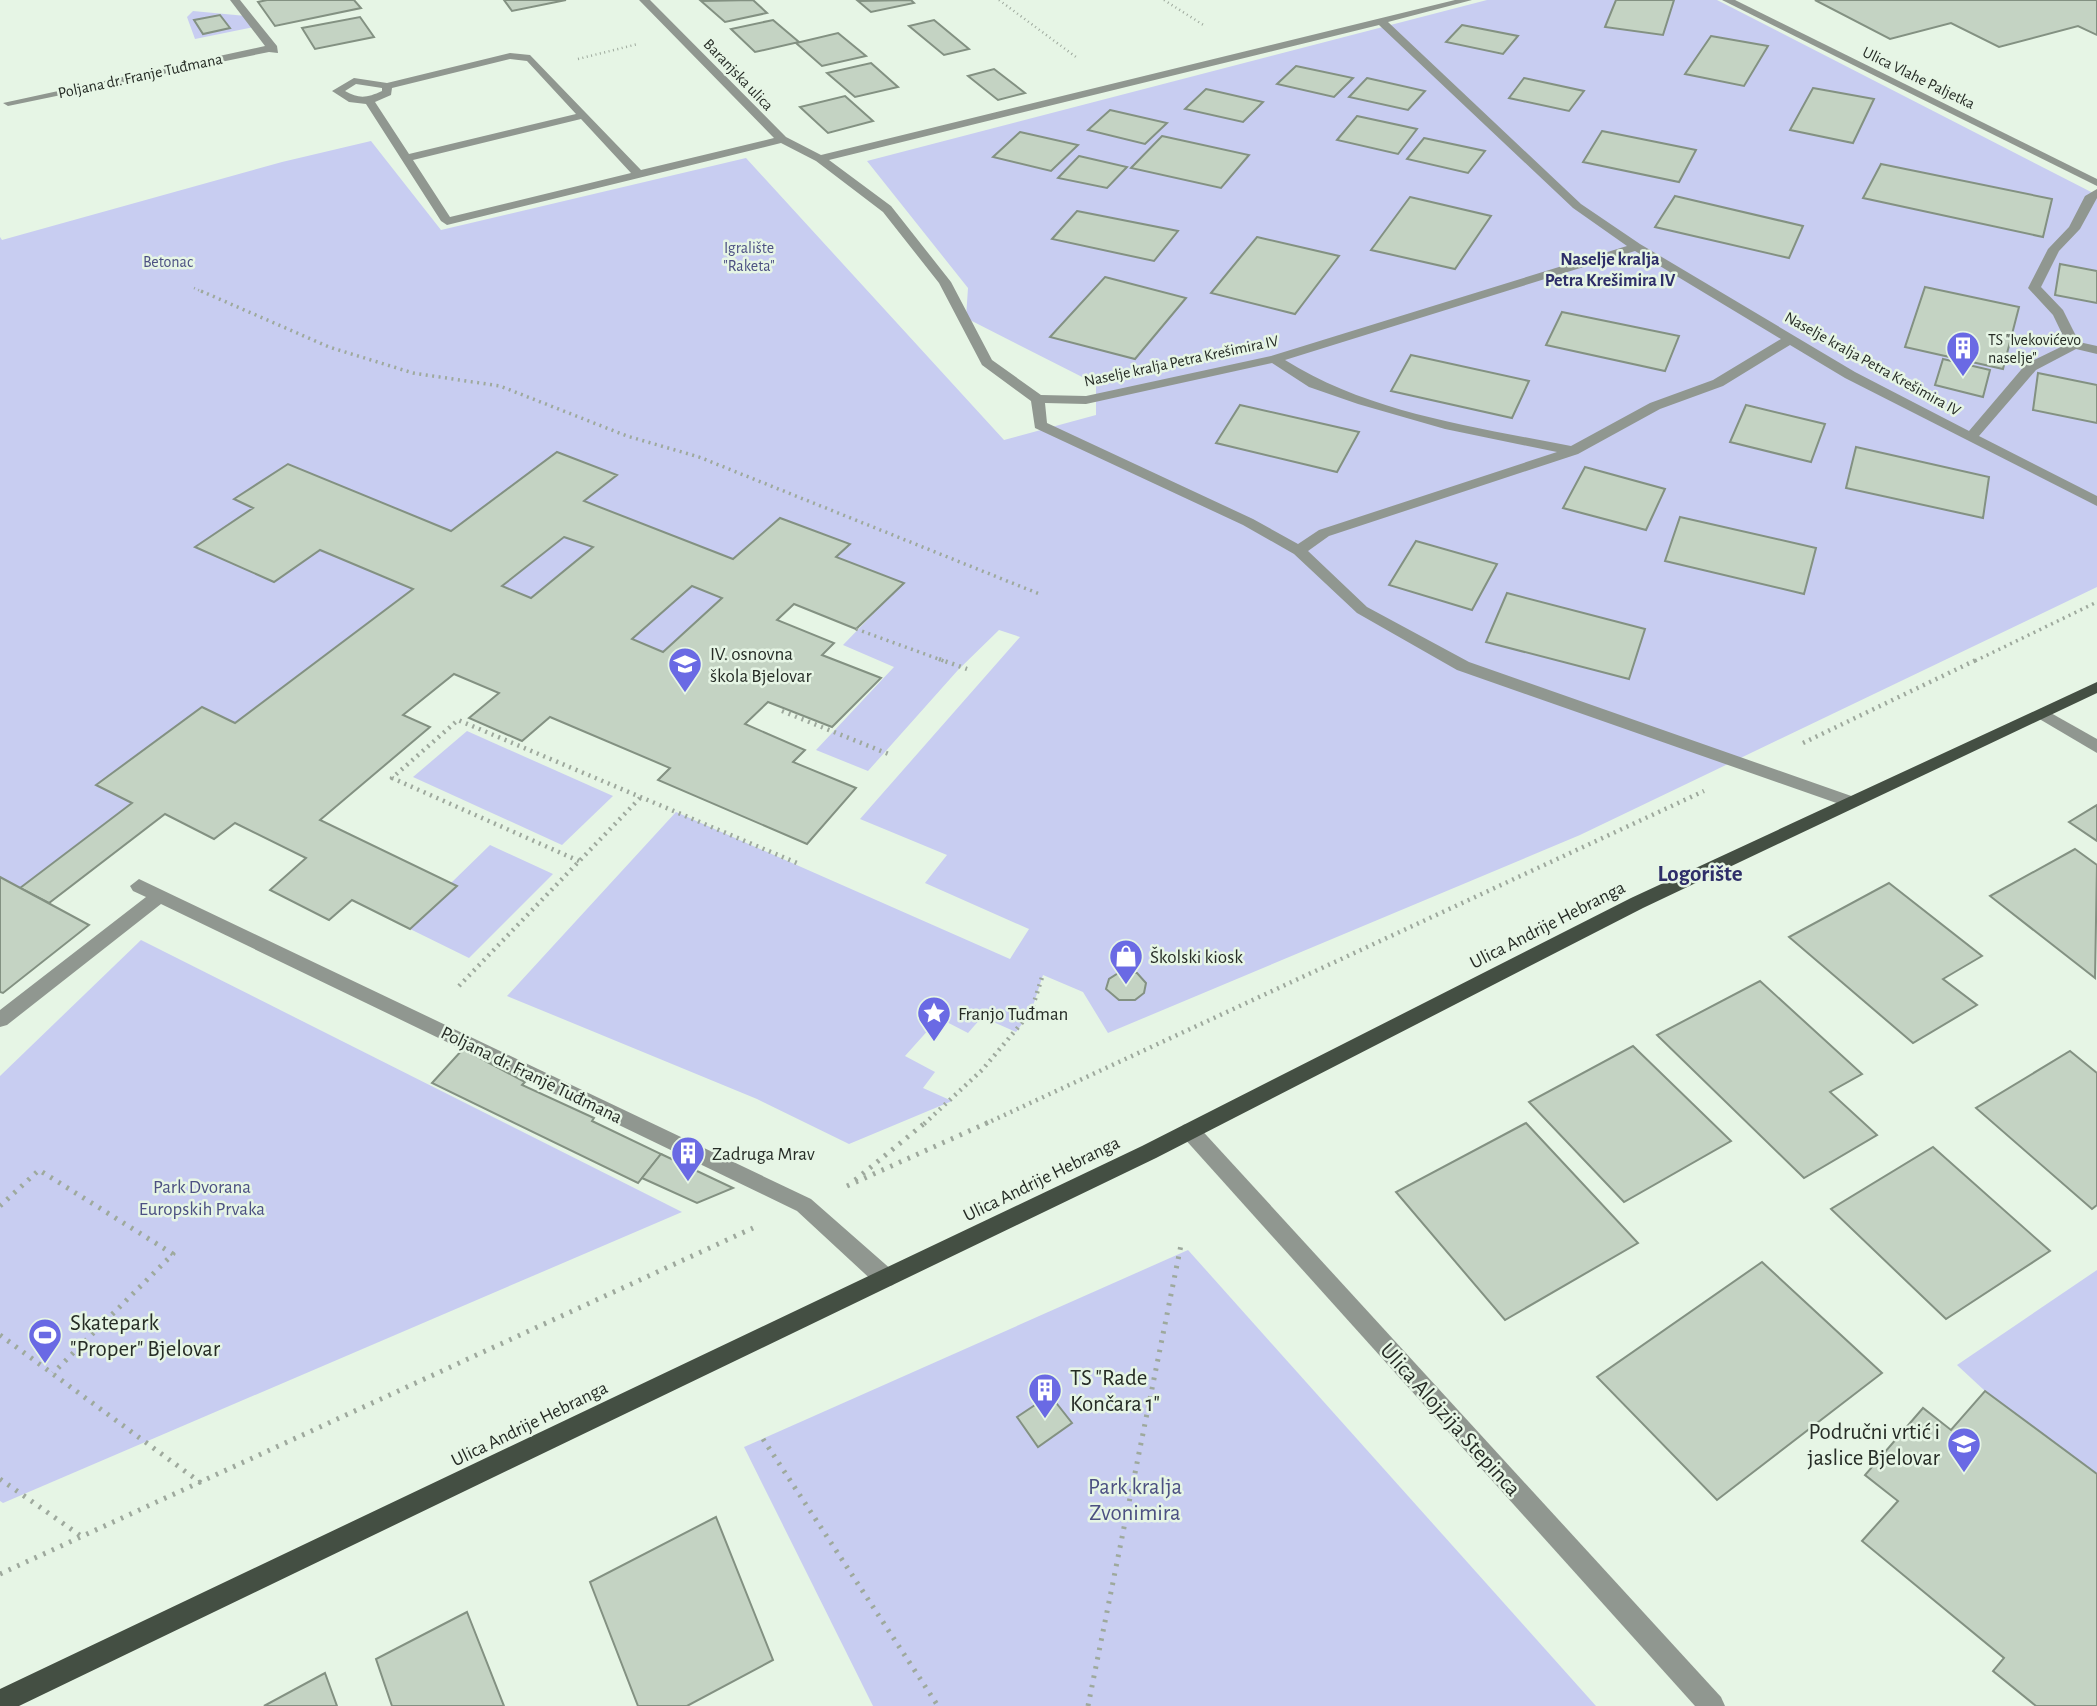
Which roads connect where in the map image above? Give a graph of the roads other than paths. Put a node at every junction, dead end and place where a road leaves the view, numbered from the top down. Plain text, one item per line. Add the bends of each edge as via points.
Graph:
1 (235, 0) edge
2 (643, 0) edge
3 (1426, 0) edge
4 (1467, 0) edge
5 (1727, 0) edge
6 (1439, 7) junction
7 (1382, 22) junction
8 (387, 86) junction
9 (369, 101) junction
10 (8, 103) dead end
11 (584, 115) junction
12 (782, 139) junction
13 (406, 158) junction
14 (820, 159) junction
15 (640, 176) junction
16 (2097, 183) edge
17 (2097, 192) edge
18 (1636, 247) junction
19 (1791, 339) junction
20 (2074, 345) junction
21 (2097, 350) edge
22 (1274, 359) junction
23 (1038, 399) junction
24 (1970, 437) junction
25 (1573, 451) junction
26 (2097, 502) edge
27 (1299, 551) junction
28 (2097, 687) edge
29 (2042, 713) junction
30 (2097, 747) edge
31 (1851, 803) junction
32 (139, 886) dead end
33 (160, 896) junction
34 (0, 1020) edge
35 (1190, 1131) junction
36 (886, 1278) junction
37 (0, 1702) edge
38 (1712, 1706) edge

1 - 10 street, Poljana dr. Franje Tuđmana via 273,50
2 - 12 street, Baranjska ulica
3 - 6 street
4 - 6 street
5 - 16 street, Ulica Vlahe Paljetka
6 - 7 street
7 - 14 street
7 - 18 street, Naselje kralja Petra Krešimira IV via 1577,206
8 - 9 street via 387,93
8 - 9 street via 355,81 337,91 353,100
8 - 11 street via 510,56 530,58
9 - 13 street
11 - 13 street
11 - 15 street
12 - 14 street, Baranjska ulica
12 - 15 street
13 - 15 street via 447,221
14 - 23 street via 887,209 945,282 987,362
17 - 20 street via 2089,198 2074,229 2054,249 2034,288 2059,313
18 - 19 street, Naselje kralja Petra Krešimira IV
18 - 22 street, Naselje kralja Petra Krešimira IV
19 - 24 street, Naselje kralja Petra Krešimira IV
19 - 25 street via 1718,383 1655,406
20 - 21 street
20 - 24 street via 2031,367
22 - 23 street, Naselje kralja Petra Krešimira IV via 1086,400
22 - 25 street via 1314,384 1363,401 1445,425
23 - 27 street via 1040,425 1248,522
24 - 26 street, Naselje kralja Petra Krešimira IV
25 - 27 street via 1324,533
27 - 31 street via 1362,610 1464,666
28 - 29 main road, Ulica Andrije Hebranga
29 - 30 street
29 - 31 main road, Ulica Andrije Hebranga
31 - 35 main road, Ulica Andrije Hebranga via 1637,903
32 - 33 street, Poljana dr. Franje Tuđmana
33 - 34 street
33 - 36 street, Poljana dr. Franje Tuđmana via 804,1205
35 - 36 main road, Ulica Andrije Hebranga
35 - 38 street, Ulica Alojzija Stepinca
36 - 37 main road, Ulica Andrije Hebranga

